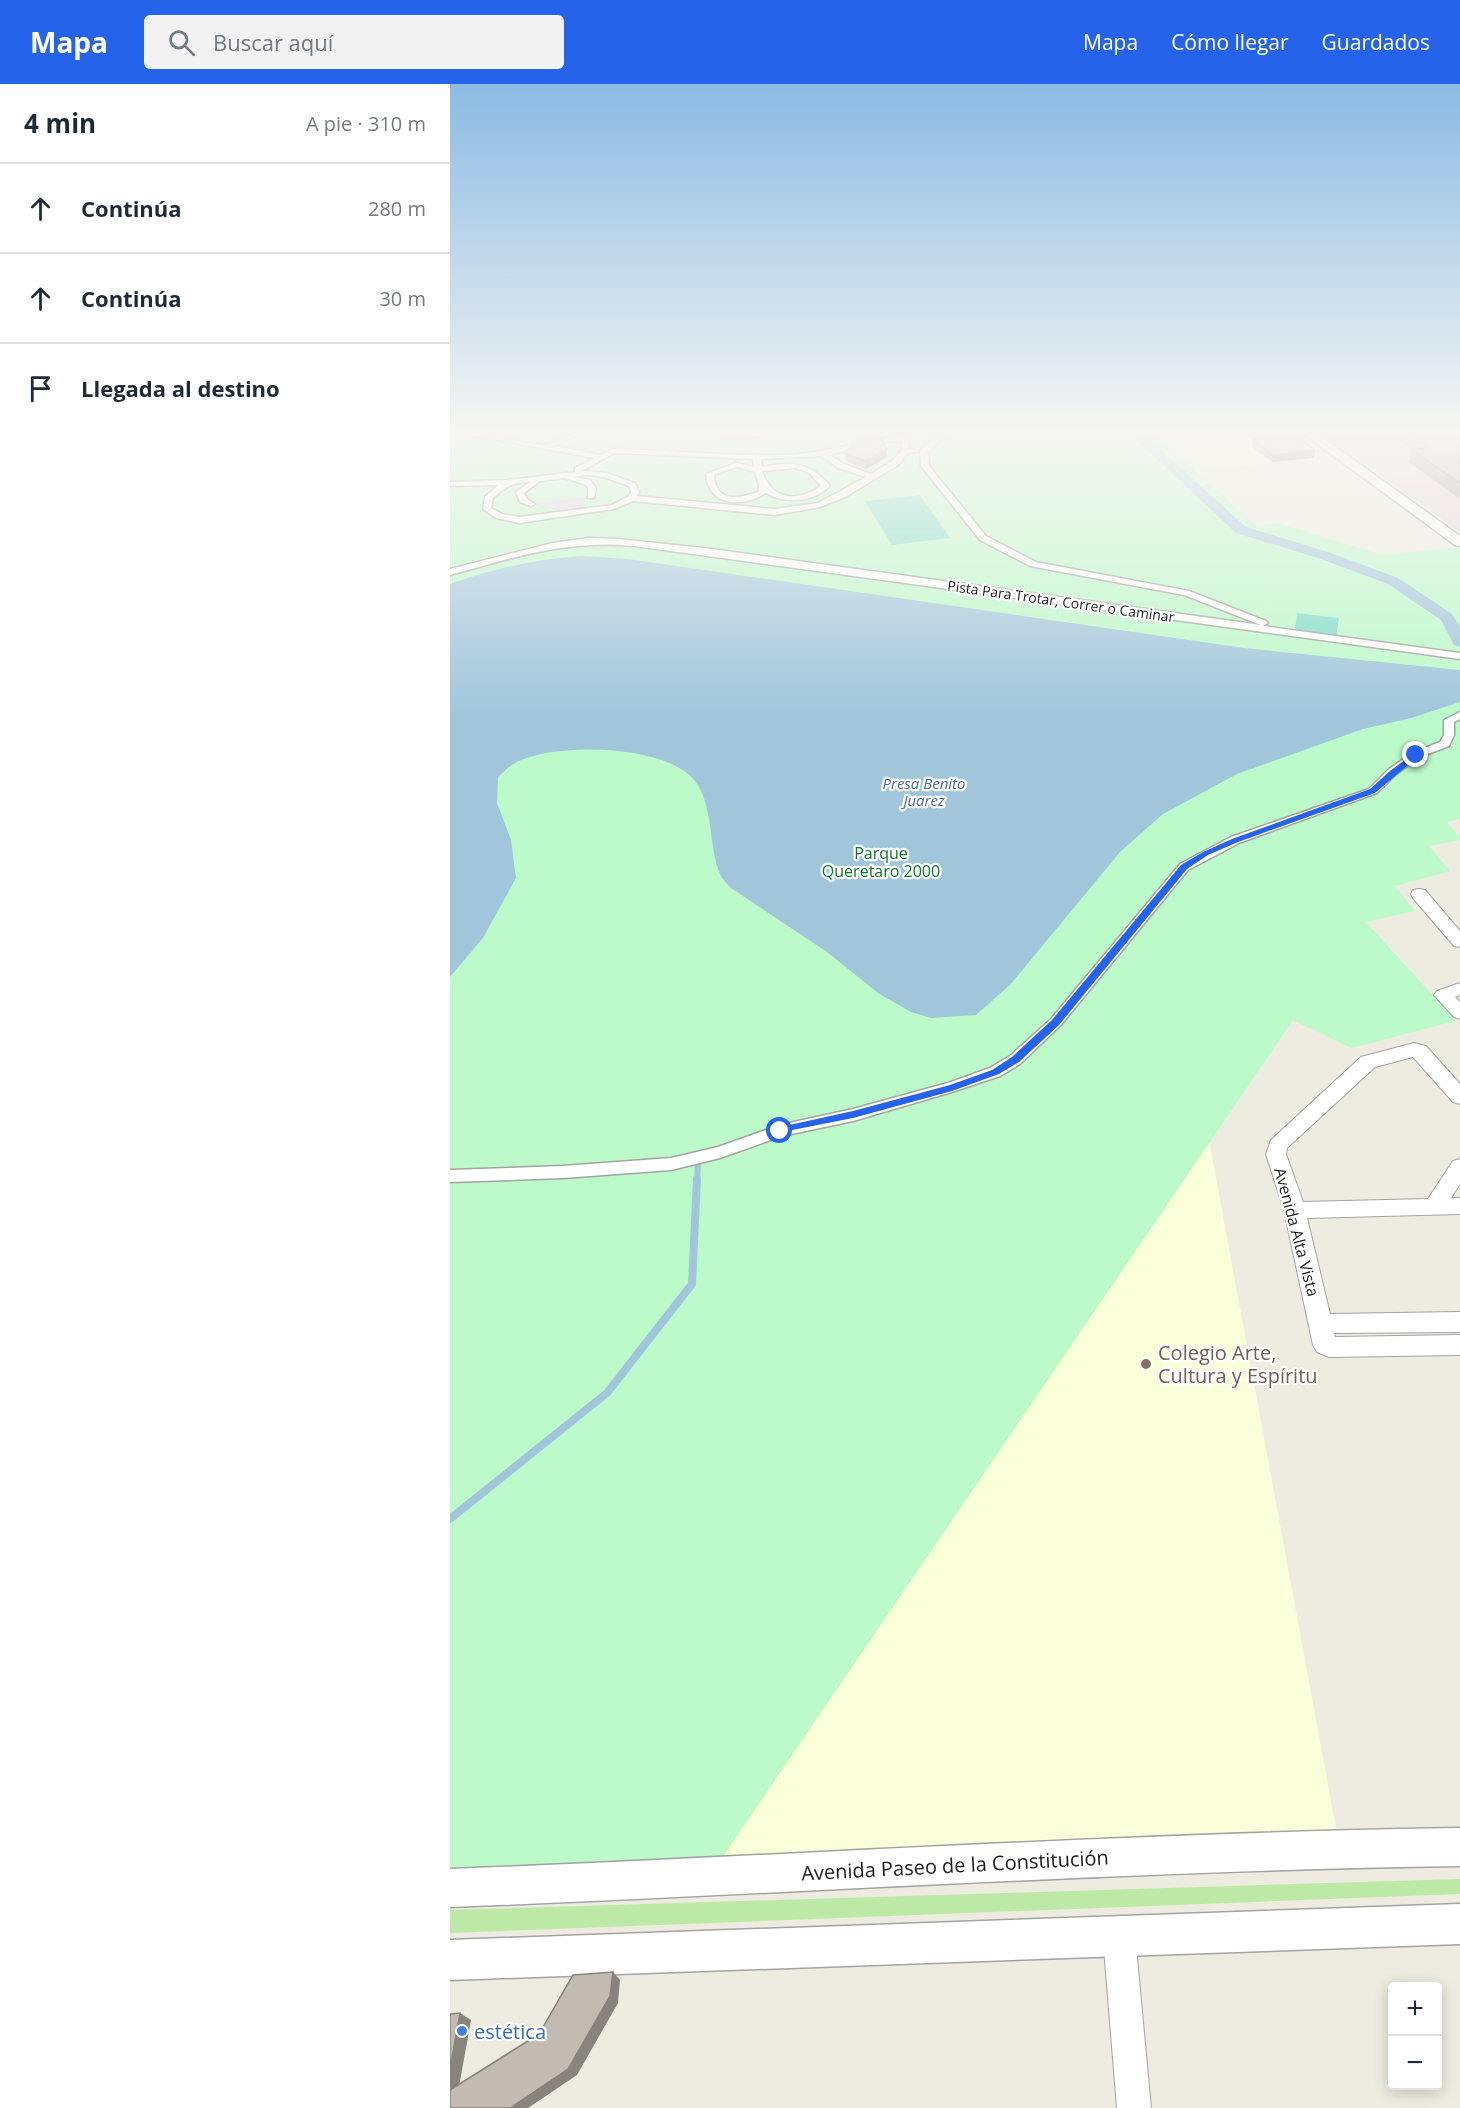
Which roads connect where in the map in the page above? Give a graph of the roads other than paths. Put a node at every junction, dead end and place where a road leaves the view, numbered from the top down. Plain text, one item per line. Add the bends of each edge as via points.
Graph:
1 (974, 526) edge
2 (1438, 526) edge
3 (1460, 542) edge
4 (450, 572) edge
5 (1286, 632) junction
6 (1460, 656) edge
7 (1460, 715) edge
8 (1419, 894) dead end
9 (1460, 942) edge
10 (1452, 991) edge
11 (1460, 1013) edge
12 (1460, 1097) edge
13 (1460, 1167) edge
14 (450, 1176) edge
15 (1434, 1206) junction
16 (1460, 1206) edge
17 (1295, 1210) junction
18 (1460, 1322) edge
19 (1321, 1324) junction
20 (1460, 1345) edge
21 (1460, 1847) edge
22 (450, 1888) edge
23 (1460, 1924) edge
24 (1119, 1936) junction
25 (450, 1960) edge
26 (1134, 2108) edge

1 - 5 street via 983,538 1033,564 1186,593
2 - 3 street
4 - 5 street, Pista Para Trotar, Correr o Caminar via 516,551 602,542 712,552
5 - 6 street, Pista Para Trotar, Correr o Caminar
7 - 14 street via 1450,718 1445,744 1416,755 1373,791 1235,840 1184,867 1056,1022 1015,1060 995,1072 671,1164
8 - 9 street
10 - 11 street
12 - 17 street, Avenida Alta Vista via 1419,1051 1368,1062 1278,1145 1276,1154
13 - 15 street
15 - 16 street
15 - 17 street
17 - 19 street, Avenida Alta Vista
18 - 19 street
19 - 20 street, Avenida Alta Vista via 1329,1347
21 - 22 street, Avenida Paseo de la Constitución via 1264,1850
23 - 24 street
24 - 25 street
24 - 26 street

